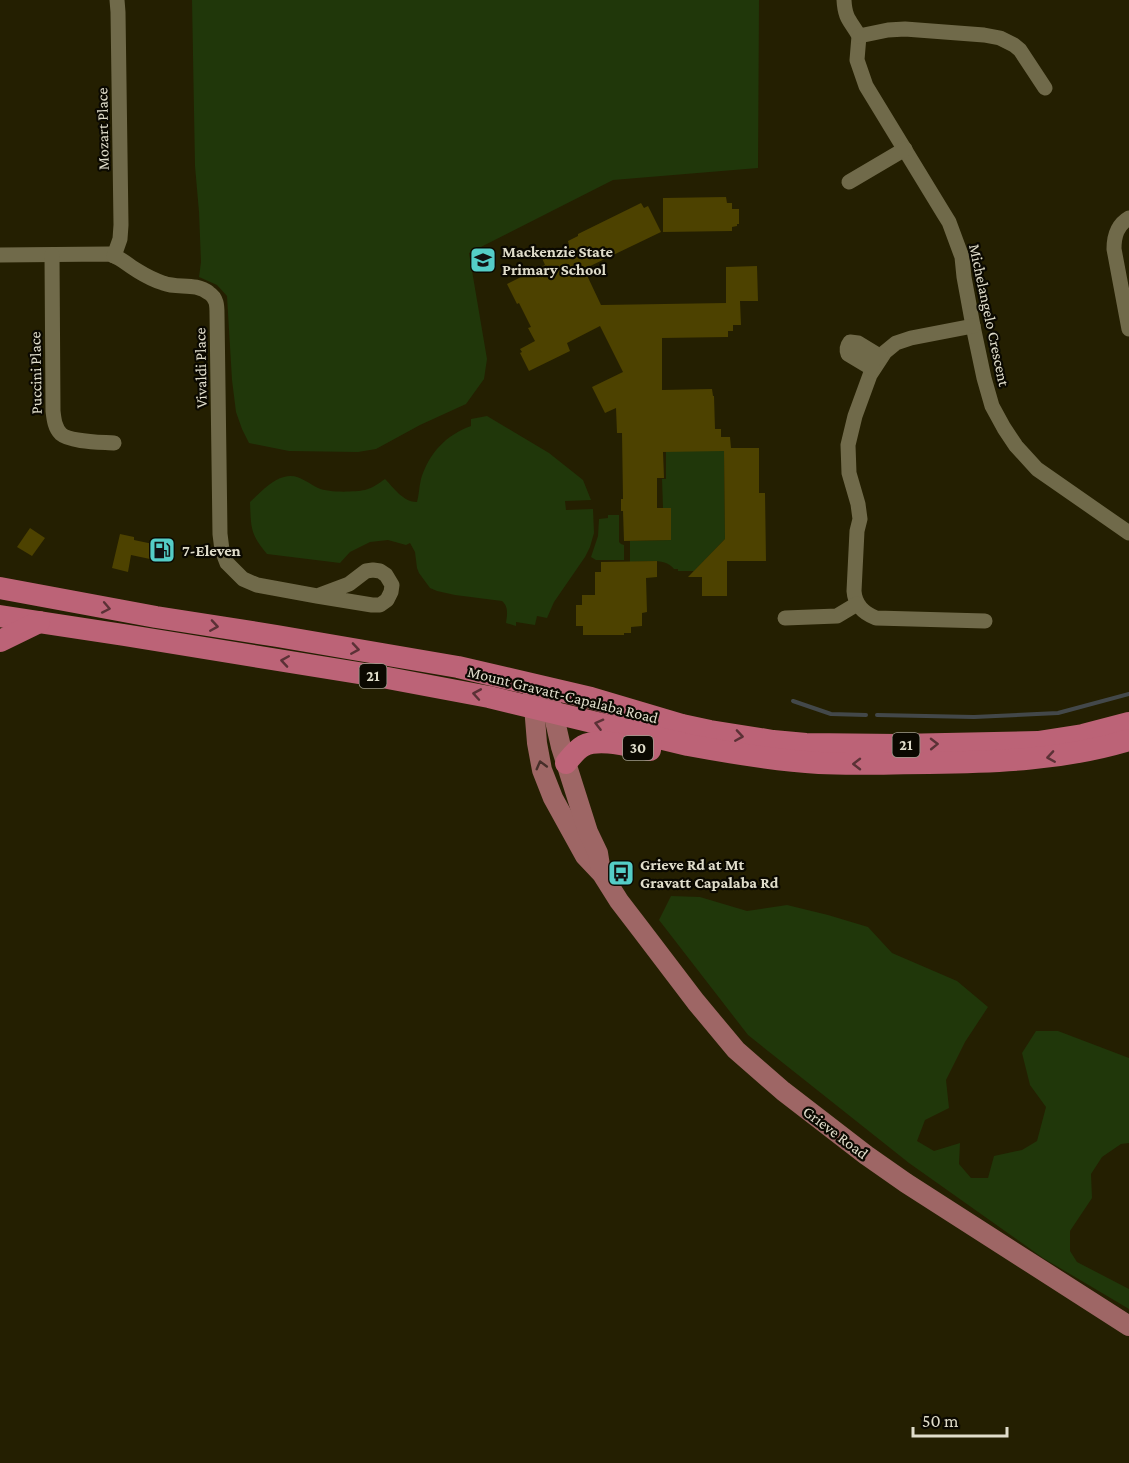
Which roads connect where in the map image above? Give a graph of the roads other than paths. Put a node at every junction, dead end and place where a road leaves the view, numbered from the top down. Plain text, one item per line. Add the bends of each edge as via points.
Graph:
1 (117, 0) edge
2 (844, 0) edge
3 (859, 36) junction
4 (1045, 88) dead end
5 (905, 149) junction
6 (849, 182) dead end
7 (1129, 218) edge
8 (0, 255) edge
9 (52, 255) junction
10 (114, 256) junction
11 (973, 326) junction
12 (1129, 329) edge
13 (114, 444) dead end
14 (1129, 533) edge
15 (0, 588) edge
16 (317, 596) dead end
17 (857, 604) junction
18 (0, 616) edge
19 (785, 618) dead end
20 (985, 621) dead end
21 (39, 622) junction
22 (0, 641) edge
23 (541, 686) junction
24 (543, 710) junction
25 (1129, 723) edge
26 (1129, 740) edge
27 (717, 751) junction
28 (566, 763) junction
29 (602, 874) junction
30 (1129, 1326) edge

1 - 10 street, Mozart Place via 121,225
2 - 3 street, Michelangelo Crescent via 848,20
3 - 4 street via 905,29 1000,38 1020,50
3 - 5 street, Michelangelo Crescent via 856,56 866,86
5 - 6 street
5 - 11 street, Michelangelo Crescent via 953,232 962,257
7 - 12 street via 1117,229 1114,249
8 - 9 street, Vivaldi Place
9 - 10 street, Vivaldi Place
9 - 13 street, Puccini Place via 54,423 64,436
10 - 16 street, Vivaldi Place via 166,285 200,288 215,298 220,534 224,556 249,583
11 - 14 street, Michelangelo Crescent via 992,406 1016,446 1037,470
11 - 17 street via 903,340 890,347 877,363 855,416 848,445 849,472 859,510 854,585
15 -> 23 highway, Mount Gravatt-Capalaba Road / 21 via 430,661
17 - 19 street via 837,616
17 - 20 street via 876,618
18 - 21 highway, Mount Gravatt-Capalaba Road / 21
21 - 22 highway
24 -> 21 highway, Mount Gravatt-Capalaba Road / 21 via 377,676
23 - 24 main road, Grieve Road
23 -> 25 highway, Mount Gravatt-Capalaba Road / 21 via 710,731 806,744 1038,742
27 -> 24 highway, Mount Gravatt-Capalaba Road / 21
24 - 28 main road, Grieve Road via 556,730
29 -> 24 main road, Grieve Road via 585,856 547,784 539,758
26 -> 27 highway, Mount Gravatt-Capalaba Road / 21 via 1046,758 989,762 818,763
27 - 28 highway, 30 via 678,755 595,742 581,747
28 - 29 main road, Grieve Road
29 - 30 main road, Grieve Road via 736,1050 783,1091 906,1183

